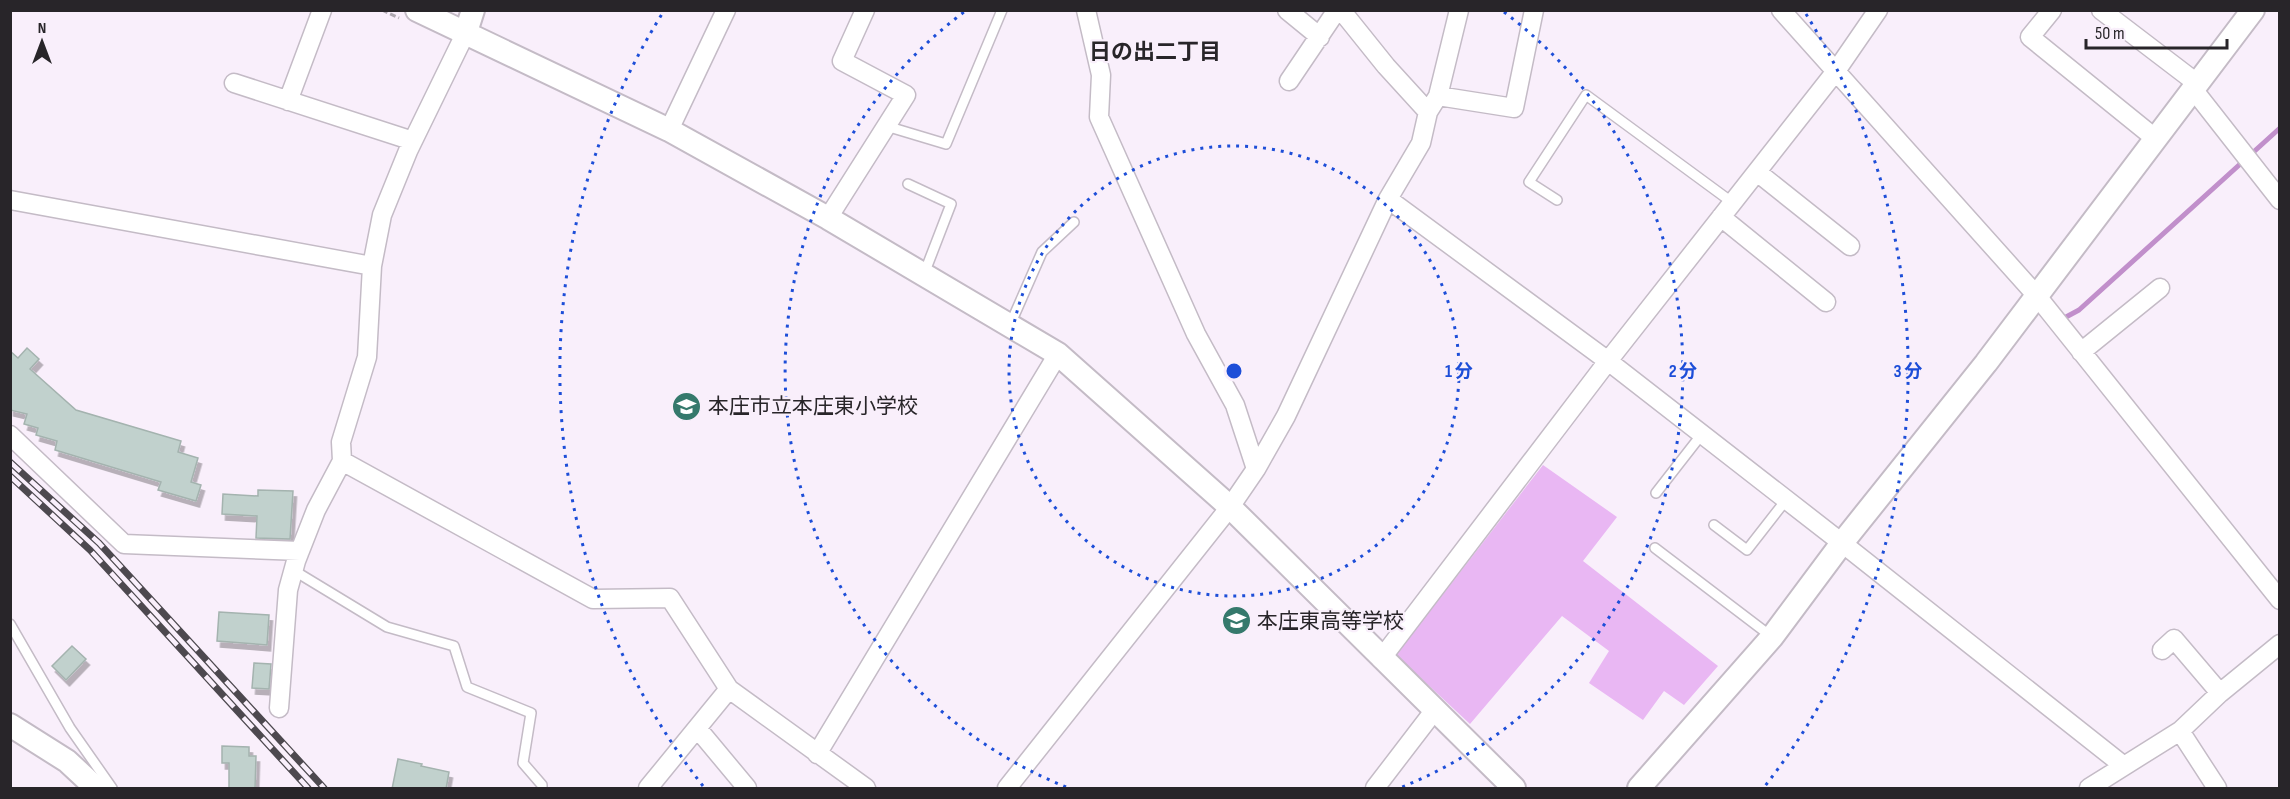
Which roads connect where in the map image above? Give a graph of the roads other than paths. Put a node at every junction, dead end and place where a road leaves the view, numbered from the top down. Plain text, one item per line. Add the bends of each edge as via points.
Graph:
1 (322, 10) edge
2 (417, 10) edge
3 (473, 10) edge
4 (726, 10) edge
5 (864, 10) edge
6 (1002, 10) edge
7 (1086, 10) edge
8 (1287, 10) edge
9 (1337, 10) edge
10 (1341, 10) edge
11 (1459, 10) edge
12 (1534, 10) edge
13 (1781, 10) edge
14 (1878, 10) edge
15 (2052, 10) edge
16 (2101, 10) edge
17 (2253, 10) edge
18 (466, 32) junction
19 (1320, 37) junction
20 (1836, 71) junction
21 (1288, 81) dead end
22 (234, 83) dead end
23 (2195, 87) junction
24 (1438, 96) junction
25 (288, 101) junction
26 (1428, 112) junction
27 (886, 126) junction
28 (669, 130) junction
29 (2156, 139) junction
30 (413, 141) junction
31 (1757, 172) junction
32 (908, 184) dead end
33 (10, 200) edge
34 (1388, 200) junction
35 (1557, 200) dead end
36 (2280, 200) edge
37 (1733, 202) junction
38 (1721, 217) junction
39 (828, 218) junction
40 (1074, 222) dead end
41 (1850, 246) dead end
42 (372, 266) junction
43 (924, 274) junction
44 (2160, 288) dead end
45 (2037, 296) junction
46 (1826, 302) dead end
47 (1010, 325) junction
48 (2081, 352) junction
49 (1058, 354) junction
50 (1608, 361) junction
51 (1702, 434) junction
52 (10, 435) edge
53 (342, 461) junction
54 (1256, 469) junction
55 (1656, 493) dead end
56 (1786, 500) junction
57 (1230, 507) junction
58 (1713, 525) dead end
59 (1842, 543) junction
60 (1655, 548) dead end
61 (300, 551) junction
62 (293, 570) junction
63 (2280, 600) edge
64 (10, 624) edge
65 (1772, 637) junction
66 (2280, 644) edge
67 (2162, 650) dead end
68 (1382, 659) junction
69 (729, 689) junction
70 (2220, 693) junction
71 (279, 708) dead end
72 (1434, 711) junction
73 (10, 725) edge
74 (697, 728) junction
75 (2180, 731) junction
76 (818, 754) junction
77 (2124, 766) junction
78 (96, 789) edge
79 (112, 789) edge
80 (542, 789) edge
81 (648, 789) edge
82 (747, 789) edge
83 (866, 789) edge
84 (1007, 789) edge
85 (1375, 789) edge
86 (1514, 789) edge
87 (1639, 789) edge
88 (2089, 789) edge
89 (2217, 789) edge

1 - 25 street
2 - 18 street
3 - 18 street
4 - 28 street
5 - 27 street via 842,61 906,95
6 - 27 lane via 946,144
7 - 54 street via 1101,75 1099,117 1196,334 1235,405
8 - 19 street
9 - 19 street
10 - 26 street
11 - 24 street
12 - 24 street via 1514,108
13 - 20 street
14 - 20 street
15 - 29 street via 2030,37
16 - 23 street
17 - 23 street
18 - 28 street
18 - 30 street
19 - 21 street
20 - 31 street
20 - 45 street
22 - 25 street
23 - 29 street
23 - 36 street
24 - 26 street
25 - 30 street
26 - 34 street via 1421,143
27 - 39 street
28 - 39 street
29 - 45 street
30 - 42 street via 382,215
31 - 37 street
31 - 41 street
32 - 43 lane via 951,204
33 - 42 street
34 - 50 street
34 - 54 street via 1286,416
35 - 37 lane via 1528,182 1586,95
37 - 38 street
38 - 46 street
38 - 50 street
39 - 43 street
40 - 47 lane via 1042,252
42 - 53 street via 366,357 341,442
43 - 47 street
44 - 48 street
45 - 48 street
45 - 59 street
47 - 49 street
48 - 63 street
49 - 57 street
49 - 76 street
50 - 51 street
50 - 68 street
51 - 55 lane
51 - 56 street
52 - 61 street via 124,544
53 - 61 street
53 - 69 street via 593,599 670,597
54 - 57 street
56 - 58 lane via 1747,550
56 - 59 street
57 - 68 street
57 - 84 street
59 - 65 street
59 - 77 street
60 - 65 lane
61 - 62 street
62 - 71 street
62 - 80 lane via 387,627 454,646 467,687 531,713 523,763
64 - 79 lane via 70,728
65 - 87 street
66 - 70 street
67 - 70 street via 2174,639
68 - 72 street
69 - 74 street
69 - 76 street
70 - 75 street
72 - 85 street
72 - 86 street
73 - 78 street via 67,761
74 - 81 street
74 - 82 street
75 - 77 street
75 - 89 street
76 - 83 street
77 - 88 street

